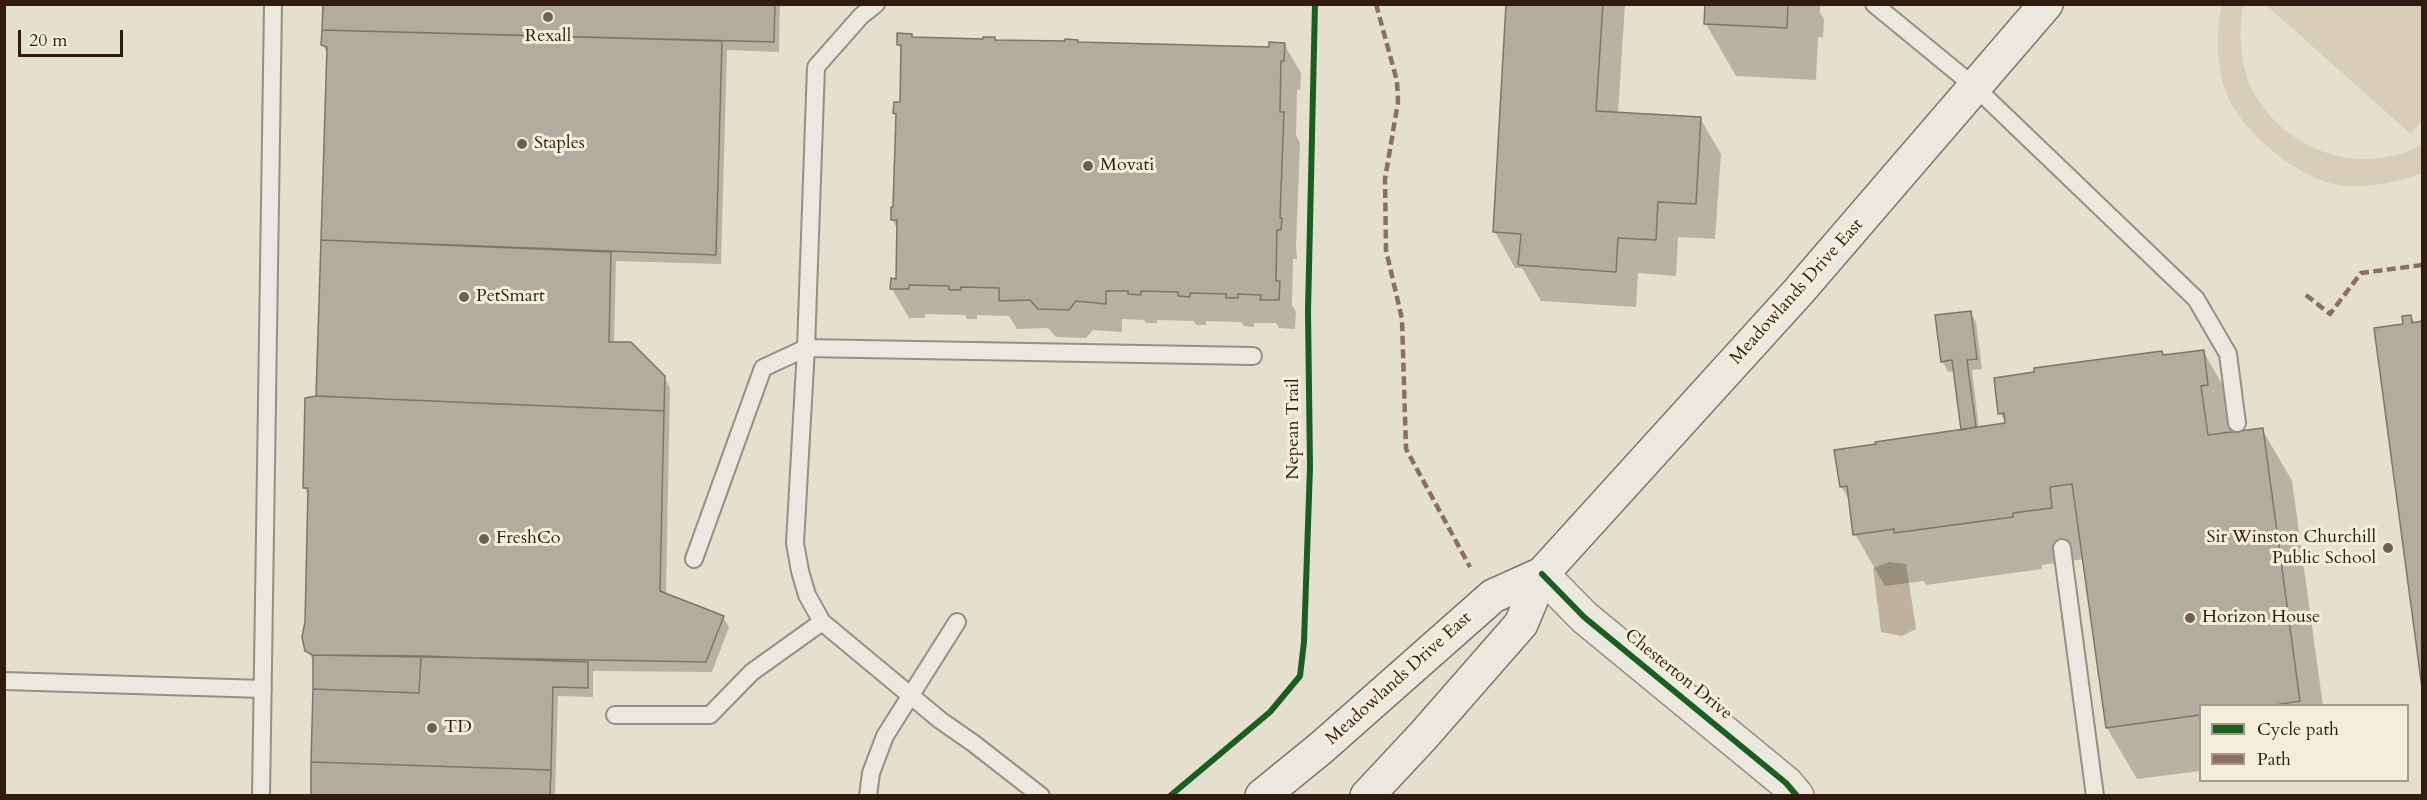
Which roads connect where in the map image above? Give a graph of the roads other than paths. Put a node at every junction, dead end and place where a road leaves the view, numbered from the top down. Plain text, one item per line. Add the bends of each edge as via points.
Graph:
1 (273, 4) edge
2 (876, 4) edge
3 (1874, 4) edge
4 (2046, 4) edge
5 (1975, 87) junction
6 (806, 348) junction
7 (1252, 356) dead end
8 (2237, 423) dead end
9 (2062, 549) dead end
10 (694, 559) dead end
11 (1542, 574) junction
12 (822, 622) junction
13 (957, 622) dead end
14 (4, 681) edge
15 (262, 689) junction
16 (911, 695) junction
17 (615, 715) dead end
18 (1038, 794) edge
19 (261, 795) edge
20 (868, 795) edge
21 (1262, 795) edge
22 (1367, 795) edge
23 (1797, 795) edge
24 (2095, 795) edge

1 - 15 lane
2 - 6 lane via 816,67
3 - 5 lane
4 - 5 main road, Meadowlands Drive East
5 - 8 lane via 2196,299 2228,354
5 - 11 main road, Meadowlands Drive East via 1799,291
6 - 7 lane
6 - 10 lane via 763,368
6 - 12 lane via 795,543 807,595
9 - 24 lane
11 - 21 main road, Meadowlands Drive East via 1493,596
11 - 22 main road, Meadowlands Drive East via 1521,624
11 - 23 main road, Chesterton Drive via 1584,617
12 - 16 lane
12 - 17 lane via 752,672 710,715
13 - 16 lane
14 - 15 lane
15 - 19 lane
16 - 18 lane
16 - 20 lane via 885,736 871,773

